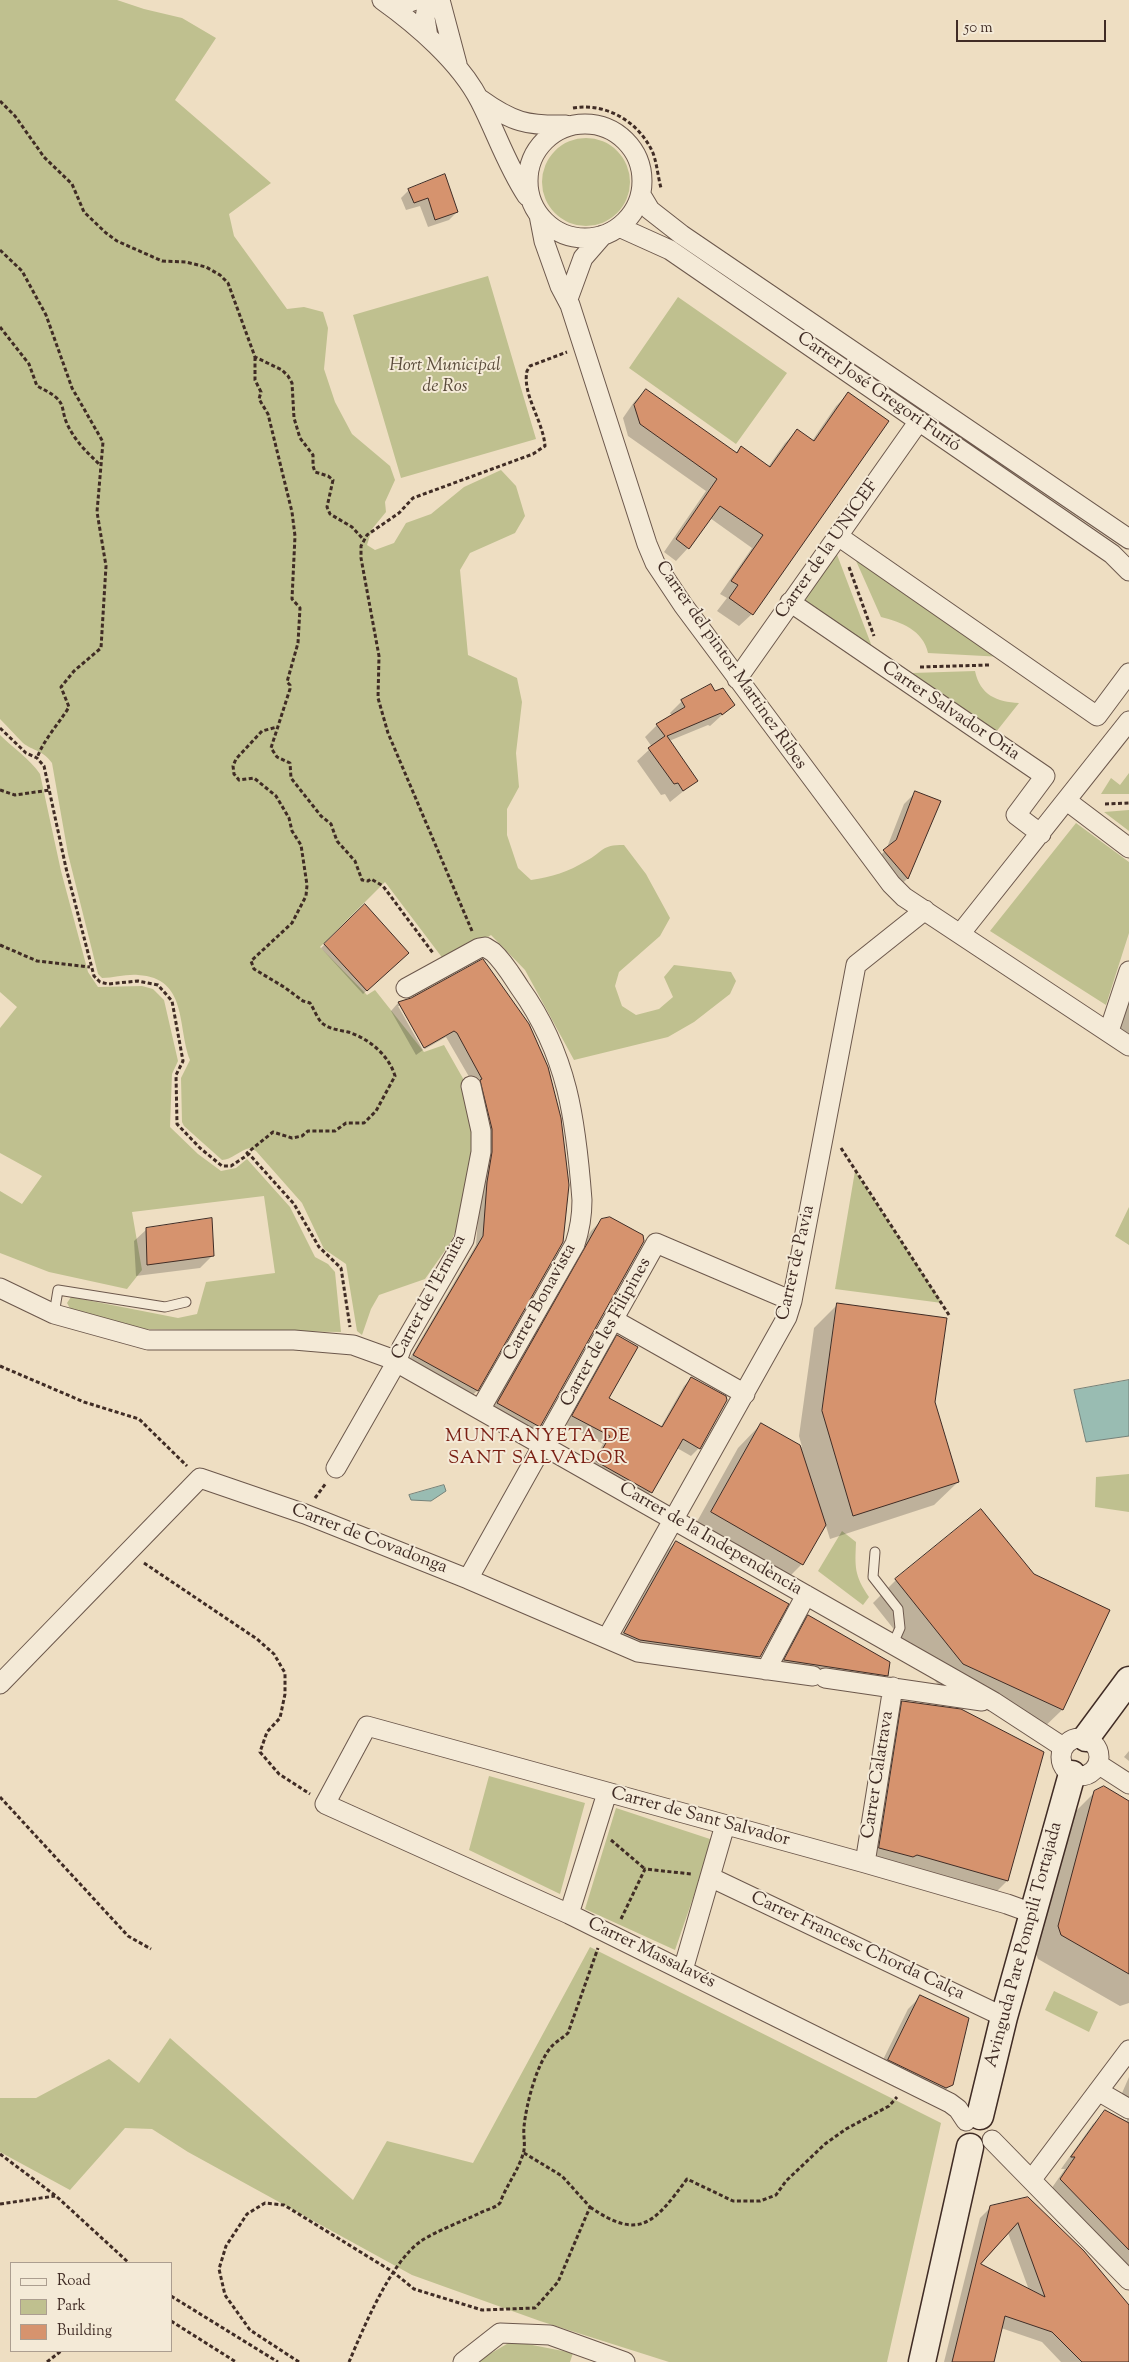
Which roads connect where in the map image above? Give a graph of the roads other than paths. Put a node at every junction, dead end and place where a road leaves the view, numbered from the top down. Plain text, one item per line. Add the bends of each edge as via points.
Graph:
1 (415, 0) edge
2 (428, 0) edge
3 (440, 0) edge
4 (386, 2) edge
5 (428, 37) junction
6 (461, 74) junction
7 (479, 99) junction
8 (568, 117) junction
9 (641, 195) junction
10 (535, 208) junction
11 (611, 231) junction
12 (568, 299) junction
13 (919, 421) junction
14 (838, 536) junction
15 (1129, 539) edge
16 (1129, 571) edge
17 (790, 602) junction
18 (1129, 674) edge
19 (737, 680) junction
20 (1129, 721) edge
21 (1123, 741) edge
22 (1067, 801) junction
23 (1041, 834) junction
24 (1129, 848) edge
25 (925, 910) junction
26 (960, 934) junction
27 (1129, 971) edge
28 (406, 988) dead end
29 (1109, 1031) junction
30 (1129, 1046) edge
31 (470, 1086) dead end
32 (0, 1288) edge
33 (792, 1301) junction
34 (186, 1302) dead end
35 (54, 1314) junction
36 (614, 1320) junction
37 (396, 1363) junction
38 (745, 1394) junction
39 (481, 1408) junction
40 (544, 1445) junction
41 (336, 1468) road end
42 (674, 1520) junction
43 (875, 1552) dead end
44 (468, 1578) junction
45 (806, 1594) junction
46 (607, 1638) junction
47 (892, 1646) junction
48 (766, 1670) junction
49 (1129, 1680) edge
50 (0, 1684) edge
51 (893, 1687) junction
52 (994, 1702) junction
53 (1075, 1742) junction
54 (1098, 1764) junction
55 (1072, 1774) junction
56 (1129, 1784) edge
57 (607, 1792) junction
58 (325, 1804) joint
59 (725, 1825) junction
60 (865, 1863) junction
61 (705, 1876) junction
62 (569, 1914) junction
63 (1032, 1914) junction
64 (683, 1970) junction
65 (1004, 2017) junction
66 (1129, 2050) edge
67 (1098, 2091) junction
68 (1129, 2110) edge
69 (973, 2118) junction
70 (981, 2144) junction
71 (1032, 2179) junction
72 (1129, 2280) edge
73 (463, 2362) edge
74 (625, 2362) edge
75 (922, 2362) edge

1 - 4 street
2 - 5 street via 425,18
3 - 6 street
4 - 5 street
5 - 6 street
6 - 7 street
7 - 8 street via 503,115 540,126
7 - 10 street via 517,180
8 - 9 street via 609,128 625,140 637,156 642,175
8 - 10 street via 538,146 530,163 527,182
9 - 11 street via 632,213
9 - 15 street, Carrer José Gregori Furió via 650,210 682,235
10 - 11 street via 551,227 566,235 584,238
10 - 12 street, Carrer del pintor Martinez Ribes via 560,286
11 - 12 street via 583,258
11 - 13 street, Carrer José Gregori Furió via 670,250
12 - 19 street, Carrer del pintor Martinez Ribes via 655,563
13 - 14 street, Carrer de la UNICEF
13 - 16 street, Carrer José Gregori Furió via 1112,554
14 - 17 street, Carrer de la UNICEF
14 - 18 street via 1097,716
17 - 19 street, Carrer de la UNICEF
17 - 23 street, Carrer Salvador Oria via 1045,776 1016,815
19 - 25 street, Carrer del pintor Martinez Ribes via 881,873 904,897
20 - 21 street
21 - 22 street
22 - 23 street
22 - 24 street
23 - 26 street
25 - 26 street, Carrer del pintor Martinez Ribes
25 - 33 street, Carrer de Pavia via 856,965
26 - 29 street, Carrer del pintor Martinez Ribes
27 - 29 street
28 - 39 street, Carrer Bonavista via 485,947 498,957 538,1015 556,1051 572,1109 582,1216 575,1244
29 - 30 street, Carrer del pintor Martinez Ribes
31 - 37 street, Carrer de l'Ermita via 481,1130 481,1152 464,1240
32 - 35 street, Carrer de la Independència
33 - 36 street, Carrer de les Filipines via 656,1243
33 - 38 street, Carrer de Pavia via 781,1331
34 - 35 lane via 166,1307 58,1290
35 - 37 street, Carrer de la Independència via 148,1340 294,1340 352,1345
36 - 38 street
36 - 40 street, Carrer de les Filipines
37 - 39 street, Carrer de la Independència
37 - 41 street, Carrer de l'Ermita
38 - 42 street, Carrer de Pavia
39 - 40 street, Carrer de la Independència
40 - 42 street, Carrer de la Independència
40 - 44 street, Carrer de les Filipines
42 - 45 street, Carrer de la Independència
42 - 46 street, Carrer de Pavia
43 - 47 lane via 873,1577 898,1609 900,1628
44 - 46 street, Carrer de Covadonga
44 - 50 street, Carrer de Covadonga via 305,1514 200,1478
45 - 47 street, Carrer de la Independència
45 - 48 street
46 - 48 street, Carrer de Covadonga via 638,1652
47 - 52 street, Carrer de la Independència
48 - 51 street, Carrer de Covadonga
49 - 53 street
51 - 52 street, Carrer de Covadonga
51 - 60 street, Carrer Calatrava
52 - 53 street, Carrer de la Independència
53 - 54 street via 1096,1746
53 - 55 street via 1061,1759
54 - 55 street via 1090,1773
54 - 56 street
55 - 63 street, Avinguda Pare Pompili Tortajada
57 - 58 street, Carrer de Sant Salvador via 366,1726
57 - 59 street, Carrer de Sant Salvador
57 - 62 street
58 - 62 street, Carrer Massalavés
59 - 60 street, Carrer de Sant Salvador
59 - 61 street
60 - 63 street, Carrer de Sant Salvador
61 - 64 street
61 - 65 street, Carrer Francesc Chorda Calça
62 - 64 street, Carrer Massalavés via 611,1928
63 - 65 street, Avinguda Pare Pompili Tortajada
64 - 69 street, Carrer Massalavés via 950,2103
65 - 69 street, Avinguda Pare Pompili Tortajada
66 - 67 street
67 - 68 street
67 - 71 street
69 - 70 street via 961,2135
69 - 70 street, Carrer Massalavés via 989,2120 994,2130
70 - 71 street
70 - 75 street
71 - 72 street
73 - 74 street via 500,2333 550,2335

